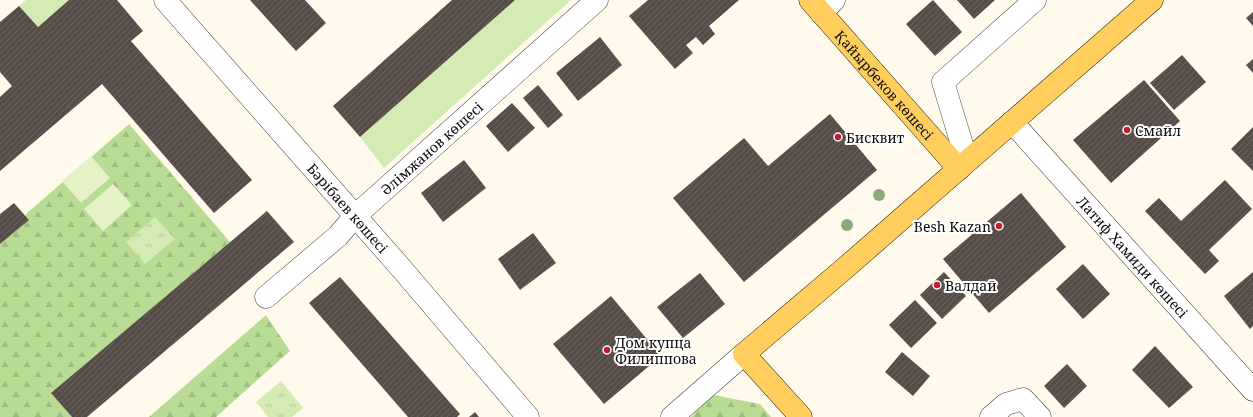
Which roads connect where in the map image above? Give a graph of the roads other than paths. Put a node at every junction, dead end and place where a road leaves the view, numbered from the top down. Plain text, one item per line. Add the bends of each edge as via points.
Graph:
1 (165, 0) edge
2 (597, 0) edge
3 (1035, 0) edge
4 (1152, 0) edge
5 (822, 4) edge
6 (1012, 122) junction
7 (963, 165) junction
8 (355, 216) junction
9 (266, 297) dead end
10 (744, 354) junction
11 (1253, 390) edge
12 (528, 417) edge
13 (672, 417) edge
14 (801, 417) edge
15 (991, 417) edge
16 (1040, 417) edge

1 - 8 street, Бәрібаев көшесі
2 - 8 street, Әлімжанов көшесі
3 - 7 street via 943,82
4 - 6 main road
5 - 7 main road, Қайырбеков көшесі
6 - 7 main road
6 - 11 street, Латиф Хамиди көшесі
7 - 10 main road
8 - 9 street, Әлімжанов көшесі via 338,236
8 - 12 street, Бәрібаев көшесі
10 - 13 street
10 - 14 main road
15 - 16 street via 1006,404 1023,399

